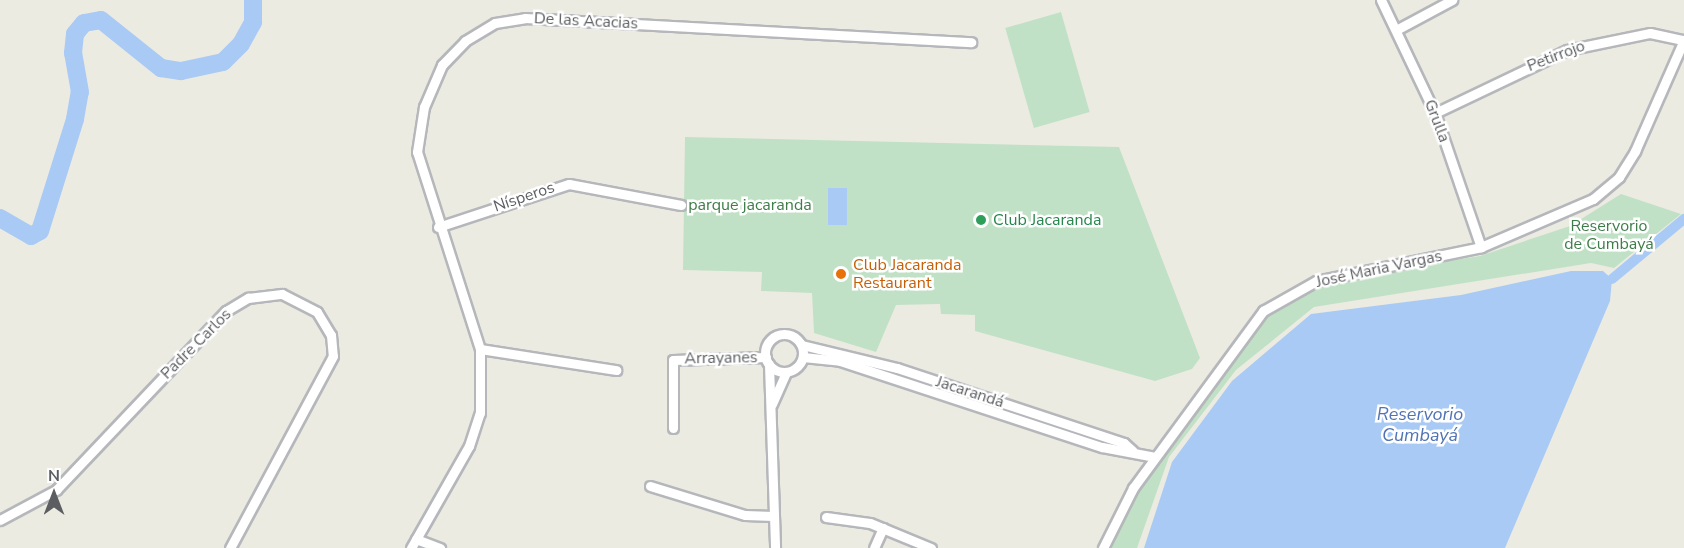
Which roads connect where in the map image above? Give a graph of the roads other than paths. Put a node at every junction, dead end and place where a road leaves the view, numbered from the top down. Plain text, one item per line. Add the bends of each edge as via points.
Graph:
1 (1381, 0) edge
2 (1452, 0) edge
3 (1396, 30) junction
4 (1684, 40) edge
5 (971, 42) dead end
6 (1436, 113) junction
7 (681, 205) dead end
8 (438, 227) junction
9 (1481, 247) junction
10 (802, 345) junction
11 (480, 349) junction
12 (803, 357) junction
13 (768, 361) junction
14 (616, 370) dead end
15 (786, 372) junction
16 (1006, 404) junction
17 (769, 409) junction
18 (1002, 414) junction
19 (673, 428) dead end
20 (1133, 451) junction
21 (1155, 457) junction
22 (650, 486) dead end
23 (773, 516) junction
24 (826, 517) dead end
25 (0, 520) edge
26 (883, 528) junction
27 (413, 544) edge
28 (230, 548) edge
29 (440, 548) edge
30 (775, 548) edge
31 (874, 548) edge
32 (931, 548) edge
33 (1103, 548) edge

1 - 3 street, Grulla
2 - 3 street
3 - 6 street, Grulla
4 - 6 street, Petirrojo via 1650,33 1566,50
4 - 9 street, José Maria Vargas via 1619,177 1564,215
5 - 8 street, De las Acacias via 525,18 495,23 465,41 442,65 424,107 417,152
6 - 9 street, Grulla
7 - 8 street, Nísperos via 562,184
8 - 11 street, De las Acacias
9 - 21 street, José Maria Vargas via 1316,280 1289,294 1263,311
10 - 12 street
10 - 13 street via 781,334 768,343
10 - 16 street, Jacarandá via 897,368
11 - 14 street
11 - 27 street, De las Acacias via 476,430
12 - 15 street
12 - 18 street, Jacarandá via 840,361
13 - 15 street
13 - 17 street
13 - 19 street, Arrayanes via 673,360
15 - 17 street
16 - 18 street
16 - 20 street, Jacarandá
17 - 23 street
18 - 20 street, Jacarandá via 1102,447
20 - 21 street, Jacarandá
21 - 33 street, José Maria Vargas
22 - 23 street via 745,515
23 - 30 street
24 - 26 street
25 - 28 street, Padre Carlos via 56,490 226,311 248,298 282,294 317,312 331,335 333,356
26 - 31 street
26 - 32 street
27 - 29 street

